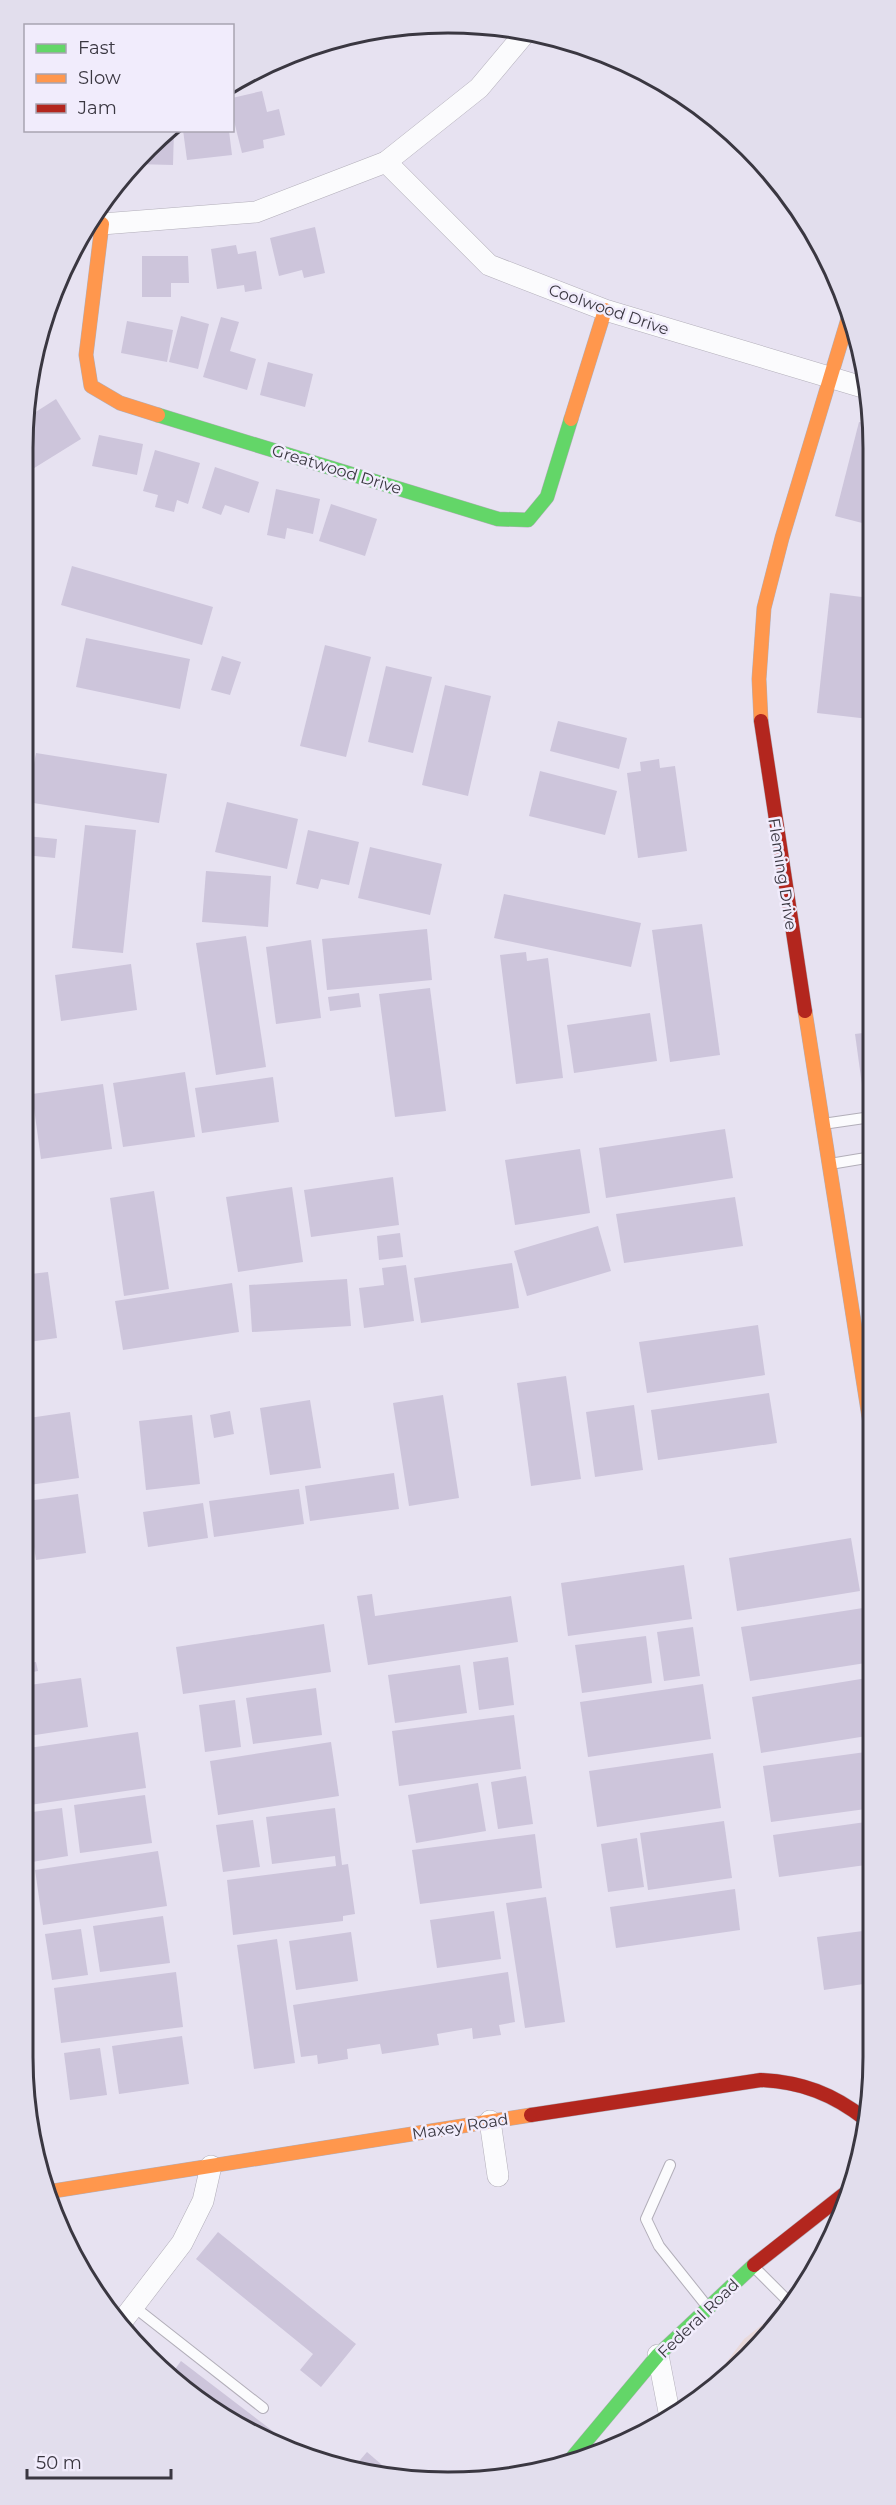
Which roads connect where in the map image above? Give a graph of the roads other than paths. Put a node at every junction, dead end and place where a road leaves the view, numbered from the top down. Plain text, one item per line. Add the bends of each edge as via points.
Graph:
1 (520, 40) edge
2 (386, 162) junction
3 (99, 223) edge
4 (96, 229) edge
5 (605, 310) junction
6 (845, 328) edge
7 (830, 377) junction
8 (858, 386) edge
9 (863, 1118) edge
10 (823, 1124) junction
11 (863, 1158) edge
12 (829, 1164) junction
13 (863, 1379) edge
14 (858, 2114) edge
15 (490, 2121) junction
16 (670, 2164) dead end
17 (210, 2166) junction
18 (498, 2176) dead end
19 (55, 2191) edge
20 (837, 2199) edge
21 (752, 2266) junction
22 (785, 2299) edge
23 (133, 2306) junction
24 (708, 2308) junction
25 (125, 2317) edge
26 (658, 2355) junction
27 (263, 2408) dead end
28 (668, 2408) edge
29 (578, 2451) edge

1 - 2 street via 479,88
2 - 3 street via 256,212
2 - 5 street, Coolwood Drive via 489,265
4 - 5 street, Greatwood Drive via 86,355 91,386 120,403 498,519 528,520 547,497
5 - 7 street, Coolwood Drive
6 - 7 street, Fleming Drive
7 - 8 street, Coolwood Drive
7 - 10 street, Fleming Drive via 764,608 759,679 762,736
9 - 10 lane
10 - 12 street, Fleming Drive
11 - 12 lane
12 - 13 street, Fleming Drive
14 - 15 street, Maxey Road via 826,2092 800,2082 768,2080
15 - 17 street, Maxey Road
15 - 18 street
16 - 24 lane via 646,2218 659,2246
17 - 19 street, Maxey Road
17 - 23 street via 203,2201 182,2243
20 - 21 street, Federal Road
21 - 22 lane
21 - 24 street, Federal Road
23 - 25 street
23 - 27 lane
24 - 26 street, Federal Road
26 - 28 street
26 - 29 street, Federal Road

